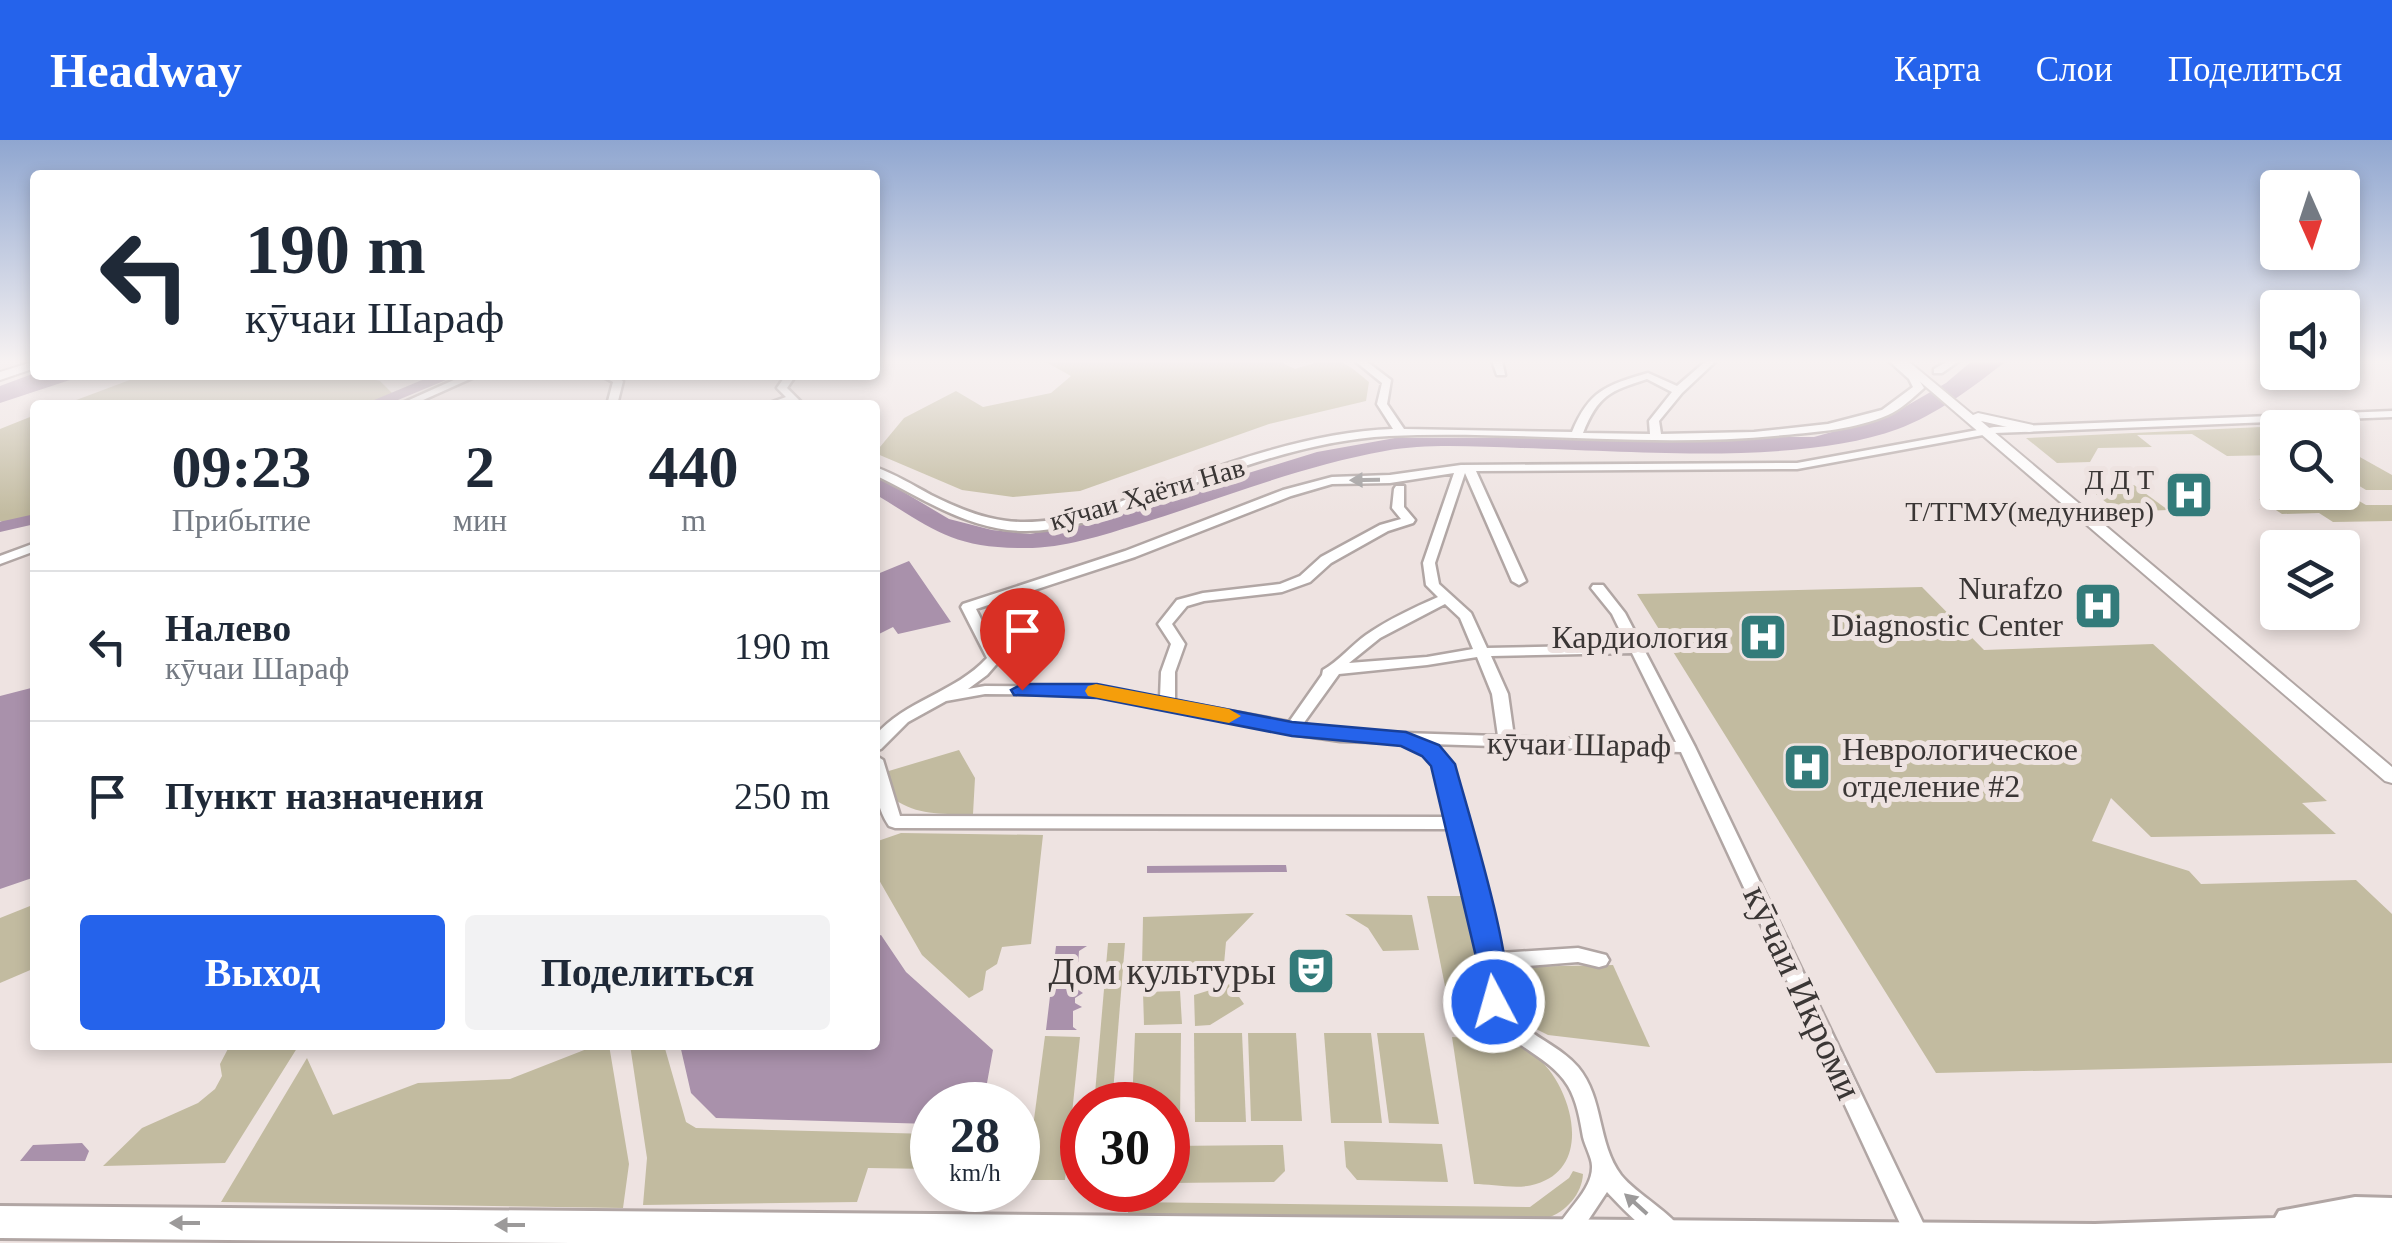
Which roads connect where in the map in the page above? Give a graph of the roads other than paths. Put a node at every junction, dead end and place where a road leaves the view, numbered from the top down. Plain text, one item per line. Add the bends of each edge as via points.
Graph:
1 (1387, 412) edge
2 (1585, 412) edge
3 (1661, 412) edge
4 (1881, 412) edge
5 (1968, 412) edge
6 (1970, 412) edge
7 (2392, 414) edge
8 (1983, 424) junction
9 (2029, 428) junction
10 (1400, 432) junction
11 (1577, 434) junction
12 (1656, 436) junction
13 (1465, 468) junction
14 (880, 473) edge
15 (1400, 489) dead end
16 (30, 550) edge
17 (0, 560) edge
18 (1519, 581) dead end
19 (1598, 588) dead end
20 (1447, 598) junction
21 (1638, 649) junction
22 (1480, 652) junction
23 (1328, 673) junction
24 (931, 700) junction
25 (1166, 702) junction
26 (1292, 729) junction
27 (880, 739) edge
28 (1406, 740) junction
29 (1470, 742) junction
30 (1508, 742) junction
31 (1686, 747) junction
32 (2392, 761) edge
33 (1443, 764) junction
34 (2392, 777) edge
35 (880, 780) edge
36 (1455, 823) junction
37 (1598, 960) dead end
38 (1492, 961) junction
39 (1603, 1167) junction
40 (2392, 1214) edge
41 (0, 1222) edge
42 (1565, 1234) junction
43 (804, 1235) edge
44 (2231, 1235) junction
45 (1674, 1236) junction
46 (2392, 1236) edge
47 (1918, 1237) junction

1 - 10 street
2 - 11 street
3 - 12 street
4 - 12 street, кӯчаи Ҳаёти Нав via 1804,432
5 - 8 main road
6 - 8 main road
7 - 9 street
8 - 9 main road
8 - 9 main road
8 - 13 street via 1797,466
8 - 32 main road
8 - 34 main road
10 - 11 street, кӯчаи Ҳаёти Нав
10 - 14 street, кӯчаи Ҳаёти Нав via 1305,448 1086,518 1038,526 964,518
11 - 12 street, кӯчаи Ҳаёти Нав
13 - 18 street
13 - 20 street via 1428,563 1433,585
13 -> 24 street via 1315,484 968,607 994,659 985,672
15 - 25 street via 1398,508 1410,520 1326,560 1304,579 1182,603 1166,624 1178,644
16 - 17 street
19 - 21 street, кӯчаи Шараф
20 - 22 street via 1466,616
20 - 23 street via 1380,630
21 - 22 street
21 - 31 street, кӯчаи Шараф
22 - 23 street
22 - 30 street via 1500,694
23 - 26 street
24 - 25 street, кӯчаи Шараф via 985,690 1097,691
24 - 27 street
25 - 26 street, кӯчаи Шараф
26 - 28 street, кӯчаи Шараф
28 - 29 street, кӯчаи Шараф
28 - 33 street
29 - 30 street, кӯчаи Шараф
29 - 33 street
30 - 31 street, кӯчаи Шараф
31 - 47 street, кӯчаи Икроми
33 - 36 street
35 - 36 street via 895,822
36 - 38 street
37 - 38 street via 1578,955
38 - 39 street via 1501,1016 1576,1078
39 - 42 street via 1590,1201
45 -> 39 street
40 - 44 highway via 2355,1213
43 -> 41 highway
42 - 43 highway
42 - 45 highway
44 - 46 highway
44 - 47 highway
45 - 47 highway

